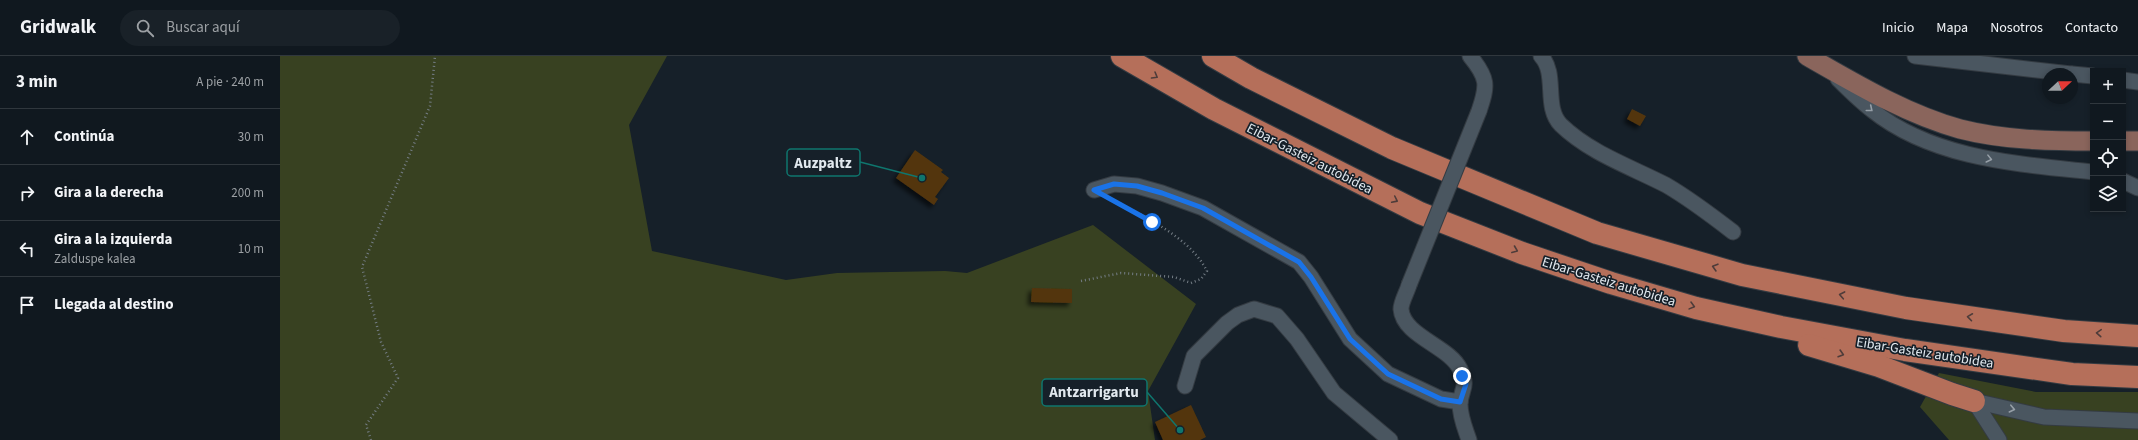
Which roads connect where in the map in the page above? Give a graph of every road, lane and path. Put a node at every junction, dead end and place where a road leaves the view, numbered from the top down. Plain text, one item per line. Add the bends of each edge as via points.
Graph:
1 (435, 56) edge
2 (1122, 56) edge
3 (1213, 56) edge
4 (1470, 56) edge
5 (1541, 56) edge
6 (1915, 56) edge
7 (1814, 60) edge
8 (2042, 71) edge
9 (2078, 75) edge
10 (2090, 76) edge
11 (2126, 80) edge
12 (2138, 82) edge
13 (2090, 142) edge
14 (2126, 142) edge
15 (2138, 142) edge
16 (2090, 172) edge
17 (2126, 182) edge
18 (2138, 188) edge
19 (1094, 190) joint
20 (1733, 232) dead end
21 (1081, 281) dead end
22 (1780, 328) junction
23 (2138, 336) edge
24 (2138, 377) edge
25 (1185, 386) dead end
26 (1974, 401) junction
27 (1460, 402) junction
28 (2138, 421) edge
29 (371, 440) edge
30 (1390, 440) edge
31 (1469, 440) edge
32 (1999, 440) edge

1 - 29 path via 430,106 362,267 381,342 398,378 366,425
2 -> 22 highway, Eibar-Gasteiz autobidea via 1214,109 1420,212 1522,253 1611,283 1696,308
23 -> 3 highway via 2064,331 1906,308 1742,275 1597,233 1392,148 1251,78
4 - 27 street, bridge via 1482,70 1486,90 1401,308 1406,322 1459,367 1466,384
5 - 20 street via 1549,74 1551,103 1559,123 1578,139 1700,205
6 - 8 street
7 - 13 main road via 1898,106 1961,129 2030,140
7 -> 16 street via 1872,111 1912,135 1956,151 2000,162
9 - 10 street
11 - 12 street
14 - 15 main road
17 - 18 street
19 - 21 path via 1189,246 1201,259 1207,271 1201,279 1191,283 1174,277 1121,273
19 - 27 street via 1114,184 1137,186 1162,193 1203,208 1299,262 1350,339 1388,374 1441,399
22 - 24 highway, Eibar-Gasteiz autobidea via 1905,350 2072,374
22 -> 26 highway via 1801,342 1879,366
25 - 30 street via 1194,356 1226,323 1254,309 1277,316 1297,339 1334,393
26 -> 28 street via 2044,417
26 - 32 street
27 - 31 street via 1461,416

